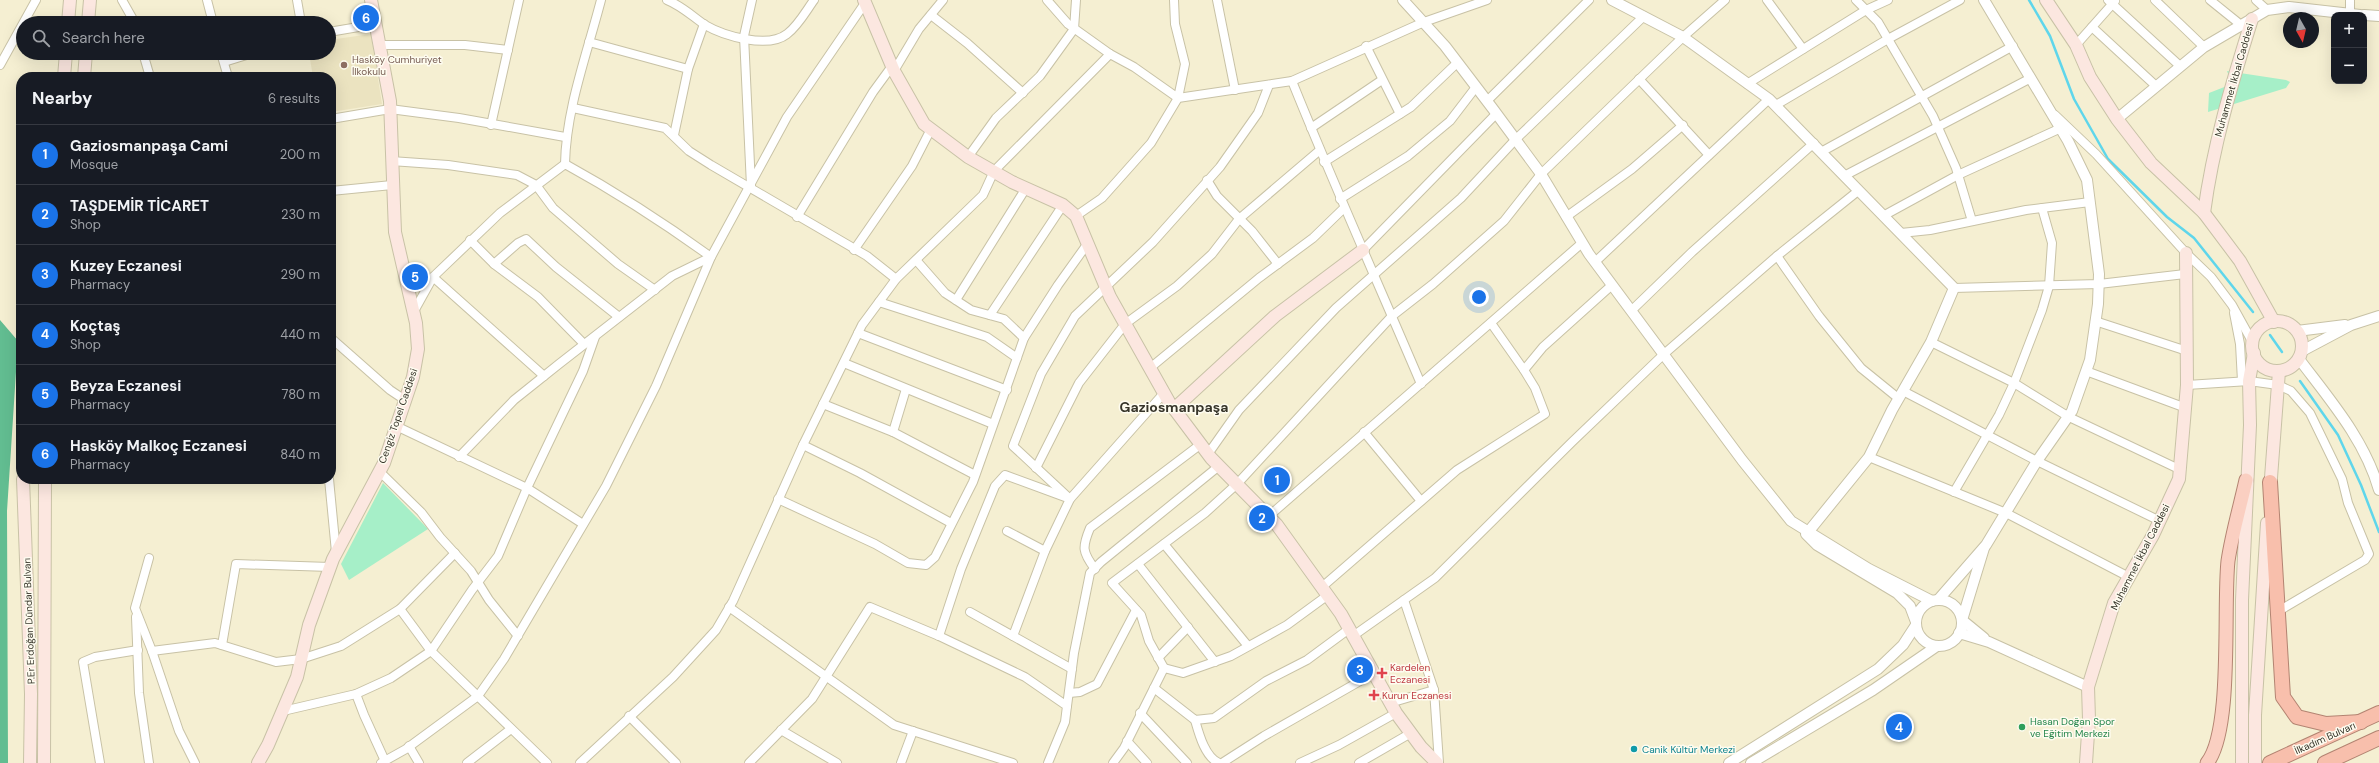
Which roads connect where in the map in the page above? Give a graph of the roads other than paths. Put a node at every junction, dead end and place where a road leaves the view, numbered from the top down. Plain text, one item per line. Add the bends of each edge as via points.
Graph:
1 (36, 0) edge
2 (70, 0) edge
3 (90, 0) edge
4 (122, 0) edge
5 (207, 0) edge
6 (297, 0) edge
7 (371, 0) edge
8 (519, 0) edge
9 (601, 0) edge
10 (667, 0) edge
11 (752, 0) edge
12 (814, 0) edge
13 (943, 0) edge
14 (1047, 0) edge
15 (1076, 0) edge
16 (1174, 0) edge
17 (1218, 0) edge
18 (1487, 0) edge
19 (1589, 0) edge
20 (1612, 0) edge
21 (1725, 0) edge
22 (1767, 0) edge
23 (1856, 0) edge
24 (1888, 0) edge
25 (1960, 0) edge
26 (1984, 0) edge
27 (2046, 0) edge
28 (2155, 0) edge
29 (2210, 0) edge
30 (2256, 0) edge
31 (2350, 0) edge
32 (2112, 1) edge
33 (680, 2) edge
34 (865, 2) edge
35 (1407, 2) edge
36 (2280, 4) edge
37 (1866, 10) junction
38 (2267, 10) junction
39 (2331, 12) edge
40 (2350, 12) edge
41 (931, 15) junction
42 (2367, 15) edge
43 (27, 16) edge
44 (69, 16) edge
45 (89, 16) edge
46 (131, 16) edge
47 (211, 16) edge
48 (300, 16) edge
49 (1644, 16) junction
50 (2379, 16) edge
51 (2252, 19) junction
52 (1424, 22) junction
53 (376, 24) junction
54 (704, 24) junction
55 (2241, 25) junction
56 (2092, 27) junction
57 (1074, 29) junction
58 (336, 31) edge
59 (16, 36) edge
60 (1683, 37) junction
61 (1888, 39) junction
62 (744, 40) junction
63 (589, 42) junction
64 (380, 45) junction
65 (2076, 45) junction
66 (1366, 46) junction
67 (2013, 46) junction
68 (2204, 47) junction
69 (1803, 49) junction
70 (508, 50) junction
71 (1110, 54) junction
72 (65, 60) edge
73 (85, 60) edge
74 (145, 60) edge
75 (230, 60) edge
76 (224, 62) joint
77 (1457, 63) junction
78 (0, 65) edge
79 (2180, 66) junction
80 (688, 69) junction
81 (893, 69) junction
82 (64, 72) edge
83 (84, 72) edge
84 (149, 72) edge
85 (227, 72) edge
86 (2031, 78) junction
87 (1639, 79) junction
88 (1382, 80) junction
89 (1292, 81) junction
90 (1747, 84) junction
91 (1269, 85) junction
92 (2156, 86) junction
93 (1476, 87) junction
94 (1235, 90) junction
95 (1023, 93) junction
96 (1921, 96) junction
97 (1178, 98) junction
98 (1487, 101) junction
99 (1773, 102) junction
100 (573, 108) junction
101 (390, 109) junction
102 (2050, 110) junction
103 (1400, 114) junction
104 (1496, 114) junction
105 (336, 118) edge
106 (2117, 119) junction
107 (491, 124) junction
108 (1683, 125) junction
109 (1938, 126) junction
110 (1311, 128) junction
111 (2061, 128) junction
112 (931, 129) junction
113 (674, 135) junction
114 (565, 138) junction
115 (1515, 140) junction
116 (1814, 144) junction
117 (1320, 150) junction
118 (1821, 152) junction
119 (1709, 155) junction
120 (968, 157) junction
121 (391, 161) junction
122 (1324, 162) junction
123 (565, 164) junction
124 (994, 171) junction
125 (1541, 174) junction
126 (1958, 175) junction
127 (1844, 176) junction
128 (1207, 180) junction
129 (392, 185) junction
130 (536, 185) junction
131 (751, 187) junction
132 (1026, 188) junction
133 (336, 191) edge
134 (1858, 191) junction
135 (1340, 199) junction
136 (2090, 202) junction
137 (1063, 205) junction
138 (2042, 208) junction
139 (1343, 209) junction
140 (2204, 213) junction
141 (1076, 216) junction
142 (1883, 216) junction
143 (797, 217) junction
144 (1566, 217) junction
145 (1240, 219) junction
146 (1972, 221) junction
147 (1901, 233) junction
148 (470, 240) junction
149 (1582, 242) junction
150 (1088, 244) junction
151 (854, 250) junction
152 (1363, 250) junction
153 (2186, 253) junction
154 (1777, 256) junction
155 (711, 257) junction
156 (916, 260) junction
157 (1595, 262) junction
158 (494, 264) junction
159 (1278, 264) junction
160 (2185, 274) junction
161 (1375, 275) junction
162 (433, 277) junction
163 (896, 278) junction
164 (2099, 284) junction
165 (1105, 285) junction
166 (1612, 285) junction
167 (2049, 286) junction
168 (1954, 288) junction
169 (655, 290) junction
170 (956, 300) junction
171 (879, 302) junction
172 (2232, 305) junction
173 (1632, 310) junction
174 (413, 313) junction
175 (990, 315) junction
176 (1392, 316) junction
177 (2379, 316) edge
178 (619, 317) junction
179 (2095, 321) junction
180 (2274, 322) junction
181 (1491, 323) junction
182 (1125, 324) junction
183 (2351, 325) junction
184 (2297, 331) junction
185 (858, 333) junction
186 (595, 337) junction
187 (1024, 338) junction
188 (336, 342) edge
189 (1931, 342) junction
190 (584, 344) junction
191 (2253, 348) junction
192 (2187, 351) junction
193 (1664, 354) junction
194 (2300, 355) junction
195 (1017, 358) junction
196 (844, 363) junction
197 (1150, 368) junction
198 (1524, 370) junction
199 (2086, 371) junction
200 (2280, 371) junction
201 (544, 376) junction
202 (2246, 381) junction
203 (2014, 383) junction
204 (1421, 384) junction
205 (2187, 385) junction
206 (2278, 385) junction
207 (906, 389) junction
208 (1007, 390) junction
209 (1164, 393) junction
210 (1901, 395) junction
211 (405, 400) junction
212 (823, 404) junction
213 (2186, 408) junction
214 (1174, 409) junction
215 (2069, 417) junction
216 (993, 424) junction
217 (396, 426) junction
218 (893, 432) junction
219 (1364, 432) junction
220 (1988, 435) junction
221 (1200, 444) junction
222 (803, 445) junction
223 (1208, 454) junction
224 (459, 456) junction
225 (1869, 457) junction
226 (2037, 461) junction
227 (1219, 466) junction
228 (1036, 468) junction
229 (2180, 470) junction
230 (379, 471) junction
231 (975, 475) junction
232 (2377, 477) edge
233 (2246, 480) junction
234 (2270, 482) junction
235 (23, 484) edge
236 (44, 484) edge
237 (329, 484) edge
238 (1238, 484) junction
239 (527, 488) junction
240 (2379, 490) edge
241 (1954, 492) junction
242 (778, 499) junction
243 (1070, 499) junction
244 (1421, 501) junction
245 (2006, 513) junction
246 (1268, 516) junction
247 (2160, 521) junction
248 (952, 523) junction
249 (583, 524) junction
250 (1797, 524) junction
251 (1007, 531) dead end
252 (1809, 531) junction
253 (1164, 544) junction
254 (1986, 544) junction
255 (1045, 551) junction
256 (336, 553) junction
257 (455, 553) junction
258 (149, 558) dead end
259 (1138, 564) junction
260 (330, 568) junction
261 (1095, 569) junction
262 (2129, 578) junction
263 (478, 583) junction
264 (1325, 591) junction
265 (1404, 600) junction
266 (1935, 601) junction
267 (729, 607) junction
268 (135, 608) junction
269 (400, 609) junction
270 (1136, 610) junction
271 (970, 612) dead end
272 (2277, 612) junction
273 (1962, 620) junction
274 (1916, 624) junction
275 (1188, 627) junction
276 (1352, 632) junction
277 (1959, 633) junction
278 (518, 636) junction
279 (939, 636) junction
280 (1013, 636) junction
281 (1989, 642) junction
282 (222, 645) junction
283 (1248, 646) junction
284 (1937, 646) junction
285 (138, 650) junction
286 (152, 651) junction
287 (431, 651) junction
288 (1158, 658) junction
289 (301, 659) junction
290 (1215, 662) junction
291 (1164, 668) junction
292 (1072, 669) junction
293 (1374, 673) junction
294 (827, 677) junction
295 (2088, 687) junction
296 (1154, 688) junction
297 (1434, 690) junction
298 (1069, 692) junction
299 (356, 694) junction
300 (478, 696) junction
301 (1067, 706) junction
302 (1393, 708) junction
303 (283, 711) junction
304 (1140, 713) junction
305 (2379, 713) edge
306 (629, 716) junction
307 (1195, 720) junction
308 (2362, 722) junction
309 (511, 728) junction
310 (782, 730) junction
311 (913, 731) junction
312 (1410, 733) junction
313 (2379, 738) edge
314 (1127, 741) junction
315 (409, 746) junction
316 (2364, 746) junction
317 (383, 762) edge
318 (1114, 762) edge
319 (30, 763) edge
320 (44, 763) edge
321 (100, 763) edge
322 (149, 763) edge
323 (195, 763) edge
324 (258, 763) edge
325 (419, 763) edge
326 (467, 763) edge
327 (547, 763) edge
328 (580, 763) edge
329 (676, 763) edge
330 (749, 763) edge
331 (837, 763) edge
332 (901, 763) edge
333 (1013, 763) edge
334 (1048, 763) edge
335 (1147, 763) edge
336 (1187, 763) edge
337 (1220, 763) edge
338 (1300, 763) edge
339 (1359, 763) edge
340 (1438, 763) edge
341 (1729, 763) edge
342 (1750, 763) edge
343 (2086, 763) edge
344 (2207, 763) edge
345 (2242, 763) edge
346 (2255, 763) edge
347 (2270, 763) edge
348 (2325, 763) edge
349 (2344, 763) edge

1 - 43 street
2 - 44 main road
3 - 45 main road
4 - 46 street
5 - 47 street
6 - 48 street
7 - 53 main road, Cengiz Topel Caddesi
8 - 70 street
9 - 63 street
10 - 33 street
11 - 62 street
12 - 62 street via 788,33 781,38
13 - 41 street
14 - 57 street
15 - 57 street
16 - 97 street via 1175,24 1185,64
17 - 94 street
18 - 52 street
19 - 98 street
20 - 49 street
21 - 60 street
22 - 69 street
23 - 37 street
24 - 37 street
25 - 61 street
26 - 67 street
27 - 65 main road
28 - 68 street
29 - 55 street
30 - 38 street
31 - 40 street
32 - 56 street
32 - 79 street
33 - 54 street
34 - 81 main road
34 - 131 street via 787,117
35 - 52 street
36 - 38 street
36 - 39 street
37 - 61 street via 1878,22
37 - 69 street
38 - 51 street
41 - 81 street
41 - 95 street
42 - 50 street
49 - 60 street
49 - 115 street
51 - 55 street
51 - 140 main road, Muhammet İkbal Caddesi via 2224,107 2210,167
52 - 66 street
52 - 77 street
53 - 58 street
53 - 64 main road, Cengiz Topel Caddesi
54 - 62 street
54 - 80 street
55 - 68 street
56 - 65 street
56 - 92 street
57 - 71 street
57 - 95 street via 1040,76
59 - 78 street
60 - 87 street
60 - 90 street
61 - 96 street
61 - 99 street
62 - 131 street
63 - 80 street
63 - 100 street
64 - 70 street via 465,45
64 - 101 main road, Cengiz Topel Caddesi
65 - 106 main road via 2090,77
66 - 88 street
66 - 89 street
67 - 86 street
67 - 96 street
68 - 79 street
69 - 90 street
70 - 107 street
71 - 97 street via 1134,67
71 - 124 street
72 - 82 main road
73 - 83 main road
74 - 84 street
75 - 76 street
76 - 85 street
77 - 93 street
77 - 103 street via 1411,107
79 - 92 street
80 - 113 street
81 - 112 main road via 924,124
81 - 143 street via 873,92
86 - 102 street
86 - 109 street
87 - 108 street
87 - 125 street
88 - 103 street
88 - 110 street
89 - 91 street
89 - 110 street
90 - 99 street
91 - 94 street
91 - 128 street via 1258,113 1220,167
92 - 106 street
93 - 98 street
93 - 135 street via 1450,121 1408,156
94 - 97 street
95 - 120 street via 996,118
96 - 109 street
96 - 118 street
97 - 141 street via 1151,142 1117,182 1102,198
98 - 104 street
99 - 116 street
99 - 119 street
100 - 113 street via 665,128
100 - 114 street
101 - 105 street
101 - 107 street
101 - 121 main road, Cengiz Topel Caddesi
102 - 111 street
102 - 153 street via 2106,165
103 - 122 street
104 - 115 street
104 - 152 street
106 - 140 main road via 2151,164
107 - 114 street
108 - 119 street
108 - 144 street via 1632,169
109 - 126 street
109 - 127 street
110 - 117 street
111 - 126 street
111 - 136 street via 2087,180
112 - 120 main road
112 - 151 street via 912,166
113 - 131 street via 689,151
114 - 123 street
115 - 125 street
115 - 161 street via 1461,198
116 - 118 street
116 - 173 street via 1692,252
117 - 122 street
117 - 145 street
118 - 127 street
119 - 157 street
120 - 124 main road
121 - 129 main road, Cengiz Topel Caddesi
121 - 130 street via 487,170 517,175
122 - 135 street
123 - 130 street
123 - 155 street via 615,192
124 - 132 main road
124 - 156 street via 983,196
125 - 144 street
125 - 176 street via 1504,220 1434,284
126 - 142 street
126 - 146 street
127 - 134 street
128 - 145 street via 1217,196
128 - 165 street via 1153,242
129 - 133 street
129 - 174 main road, Cengiz Topel Caddesi via 396,232
130 - 148 street via 500,212
130 - 169 street via 553,208 618,264
131 - 143 street
131 - 155 street
132 - 137 main road
132 - 170 street
134 - 142 street
134 - 154 street
135 - 139 street
136 - 138 street
136 - 164 street
137 - 141 main road
137 - 175 street
138 - 146 street
138 - 167 street via 2052,243
139 - 152 street
139 - 159 street via 1313,238
140 - 180 main road via 2240,261
141 - 150 main road
142 - 147 street
143 - 151 street
144 - 149 street
145 - 159 street via 1252,230
145 - 182 street via 1212,254 1177,286
146 - 147 street
147 - 168 street
148 - 158 street
148 - 162 street
149 - 157 street
149 - 181 street
150 - 165 main road
150 - 187 street via 1058,284
151 - 163 street via 867,256
152 - 161 street
152 - 214 main road via 1275,316
153 - 160 main road, Muhammet İkbal Caddesi
153 - 172 street via 2211,277
154 - 193 street
154 - 210 street via 1819,316 1861,368
155 - 169 street via 672,276
155 - 249 street via 656,386 606,486
156 - 163 street
156 - 170 street via 945,294
157 - 166 street
158 - 178 street via 526,239 556,267
158 - 190 street via 538,297
159 - 197 street
160 - 164 street
160 - 192 main road, Muhammet İkbal Caddesi
161 - 176 street
161 - 223 street via 1336,308 1239,410
162 - 174 street
162 - 201 street
163 - 171 street
164 - 167 street
164 - 179 street
165 - 182 main road
165 - 228 street via 1075,316 1041,374 1013,446
166 - 173 street
166 - 198 street via 1543,347
167 - 168 street
167 - 203 street
168 - 189 street
169 - 178 street
170 - 175 street via 971,310
171 - 185 street
171 - 195 street via 987,337
172 - 191 street
172 - 202 street
173 - 193 street
174 - 211 main road, Cengiz Topel Caddesi via 418,349 413,377
175 - 187 street via 1004,319
176 - 204 street
176 - 238 street
177 - 183 street
178 - 186 street
179 - 192 street
179 - 199 street
180 - 184 main road via 2286,323
180 - 191 main road via 2258,331
181 - 198 street
181 - 204 street
182 - 197 main road
182 - 228 street via 1079,383
183 - 184 street
183 - 194 street
184 - 194 main road via 2300,337
185 - 196 street
185 - 208 street
186 - 190 street
186 - 239 street via 577,384
187 - 195 street
188 - 211 street
189 - 203 street
189 - 210 street
190 - 201 street
191 - 200 main road via 2263,366
191 - 202 main road
192 - 205 main road, Muhammet İkbal Caddesi
193 - 250 street via 1742,460
193 - 265 street via 1435,578
194 - 200 main road via 2288,368
194 - 232 street via 2353,431
195 - 208 street
196 - 207 street
196 - 212 street
197 - 209 main road
198 - 244 street via 1535,388 1545,414 1457,470
199 - 213 street
199 - 215 street
200 - 206 main road
201 - 224 street via 514,400
202 - 205 street
202 - 206 street
202 - 233 main road via 2250,425
203 - 215 street
203 - 220 street
204 - 219 street
205 - 213 main road, Muhammet İkbal Caddesi
206 - 234 main road
206 - 272 street via 2291,391 2310,413 2342,479 2348,503 2369,554 2365,560
207 - 216 street
207 - 218 street
208 - 216 street
209 - 214 main road
209 - 243 street
210 - 220 street
210 - 225 street
211 - 217 main road, Cengiz Topel Caddesi
212 - 218 street
212 - 222 street
213 - 229 main road, Muhammet İkbal Caddesi
214 - 221 main road
215 - 226 street
215 - 229 street
216 - 231 street
217 - 224 street
217 - 230 main road, Cengiz Topel Caddesi
218 - 231 street
219 - 244 street
219 - 246 street
220 - 226 street
220 - 241 street
221 - 223 main road
221 - 261 street via 1090,528 1083,545 1087,558
222 - 242 street
222 - 248 street
223 - 227 main road
224 - 239 street
225 - 241 street
225 - 252 street
226 - 245 street
226 - 247 street
227 - 238 main road
227 - 261 street
228 - 243 street
229 - 247 main road, Muhammet İkbal Caddesi via 2179,479
230 - 256 main road, Cengiz Topel Caddesi
230 - 257 street via 422,512
231 - 248 street
232 - 240 street
233 - 344 main road via 2228,561 2223,704 2214,754
233 - 345 main road via 2242,600
234 - 272 highway
234 - 346 main road via 2254,715
235 - 319 main road, P.Er Erdoğan Dündar Bulvarı via 31,694
236 - 320 main road, P.Er Erdoğan Dündar Bulvarı
237 - 256 street
238 - 246 main road
238 - 253 street
239 - 249 street
239 - 263 street via 498,556
241 - 245 street
242 - 248 street via 875,544 908,563 926,565 935,557
242 - 267 street
243 - 255 street
243 - 279 street via 1005,475 995,486 961,569
244 - 264 street
245 - 254 street
245 - 262 street
246 - 264 main road
247 - 262 main road, Muhammet İkbal Caddesi
249 - 278 street
250 - 252 street
250 - 274 street via 1817,545 1897,593 1910,606
251 - 255 street
252 - 266 street via 1869,569
253 - 259 street
253 - 283 street
254 - 266 street
254 - 273 street
255 - 280 street
256 - 260 main road, Cengiz Topel Caddesi
257 - 263 street
257 - 269 street
258 - 268 street
259 - 270 street via 1112,584
259 - 275 street
260 - 282 street via 236,564
260 - 289 main road, Cengiz Topel Caddesi via 309,625
261 - 292 street via 1090,573
262 - 295 main road, Muhammet İkbal Caddesi via 2114,603
263 - 278 street
263 - 287 street
264 - 276 main road
264 - 283 street via 1287,625
265 - 276 street
265 - 297 street
266 - 273 street via 1951,604
266 - 274 street via 1920,611
267 - 294 street
267 - 306 street via 716,630 702,647 674,677
268 - 285 street
268 - 286 street
269 - 287 street
269 - 289 street via 341,646
270 - 288 street via 1141,615 1149,641
270 - 298 street via 1097,684 1080,692
271 - 280 street
272 - 308 highway via 2283,697 2297,717 2326,724
273 - 277 street
273 - 281 street
274 - 284 street via 1923,639
274 - 341 street via 1903,645 1878,669
275 - 288 street
275 - 290 street
276 - 293 main road
276 - 307 street via 1307,660 1266,681 1214,718
277 - 281 street
277 - 284 street via 1950,643
278 - 300 street
279 - 294 street via 870,607
279 - 301 street via 1025,677
280 - 292 street
281 - 295 street
282 - 286 street via 190,645
282 - 289 street via 276,662
283 - 290 street
284 - 342 street via 1873,690
285 - 321 street via 94,657 84,662
285 - 322 street via 139,693
286 - 323 street via 179,732
287 - 299 street via 391,678
287 - 300 street
288 - 291 street
289 - 303 main road, Cengiz Topel Caddesi via 297,677
290 - 291 street via 1183,673
291 - 296 street
292 - 298 street
293 - 302 main road
293 - 337 street
294 - 310 street via 812,699
294 - 311 street via 894,725
295 - 343 main road, Muhammet İkbal Caddesi
296 - 304 street
296 - 307 street
297 - 302 street
297 - 340 street
298 - 301 street
299 - 303 street
299 - 317 street
300 - 309 street
300 - 315 street
301 - 334 street via 1065,722
302 - 312 main road
302 - 338 street via 1339,745
303 - 324 main road, Cengiz Topel Caddesi
304 - 314 street
304 - 336 street
305 - 308 highway, İlkadım Bulvarı
306 - 328 street
306 - 329 street
307 - 337 street via 1201,740 1214,761
308 - 347 highway, İlkadım Bulvarı
309 - 326 street
309 - 327 street
310 - 330 street
310 - 331 street
311 - 332 street
311 - 333 street
312 - 339 street
312 - 340 main road
313 - 316 highway
314 - 318 street
314 - 335 street
315 - 317 street
315 - 325 street
316 - 348 highway
316 - 349 highway

